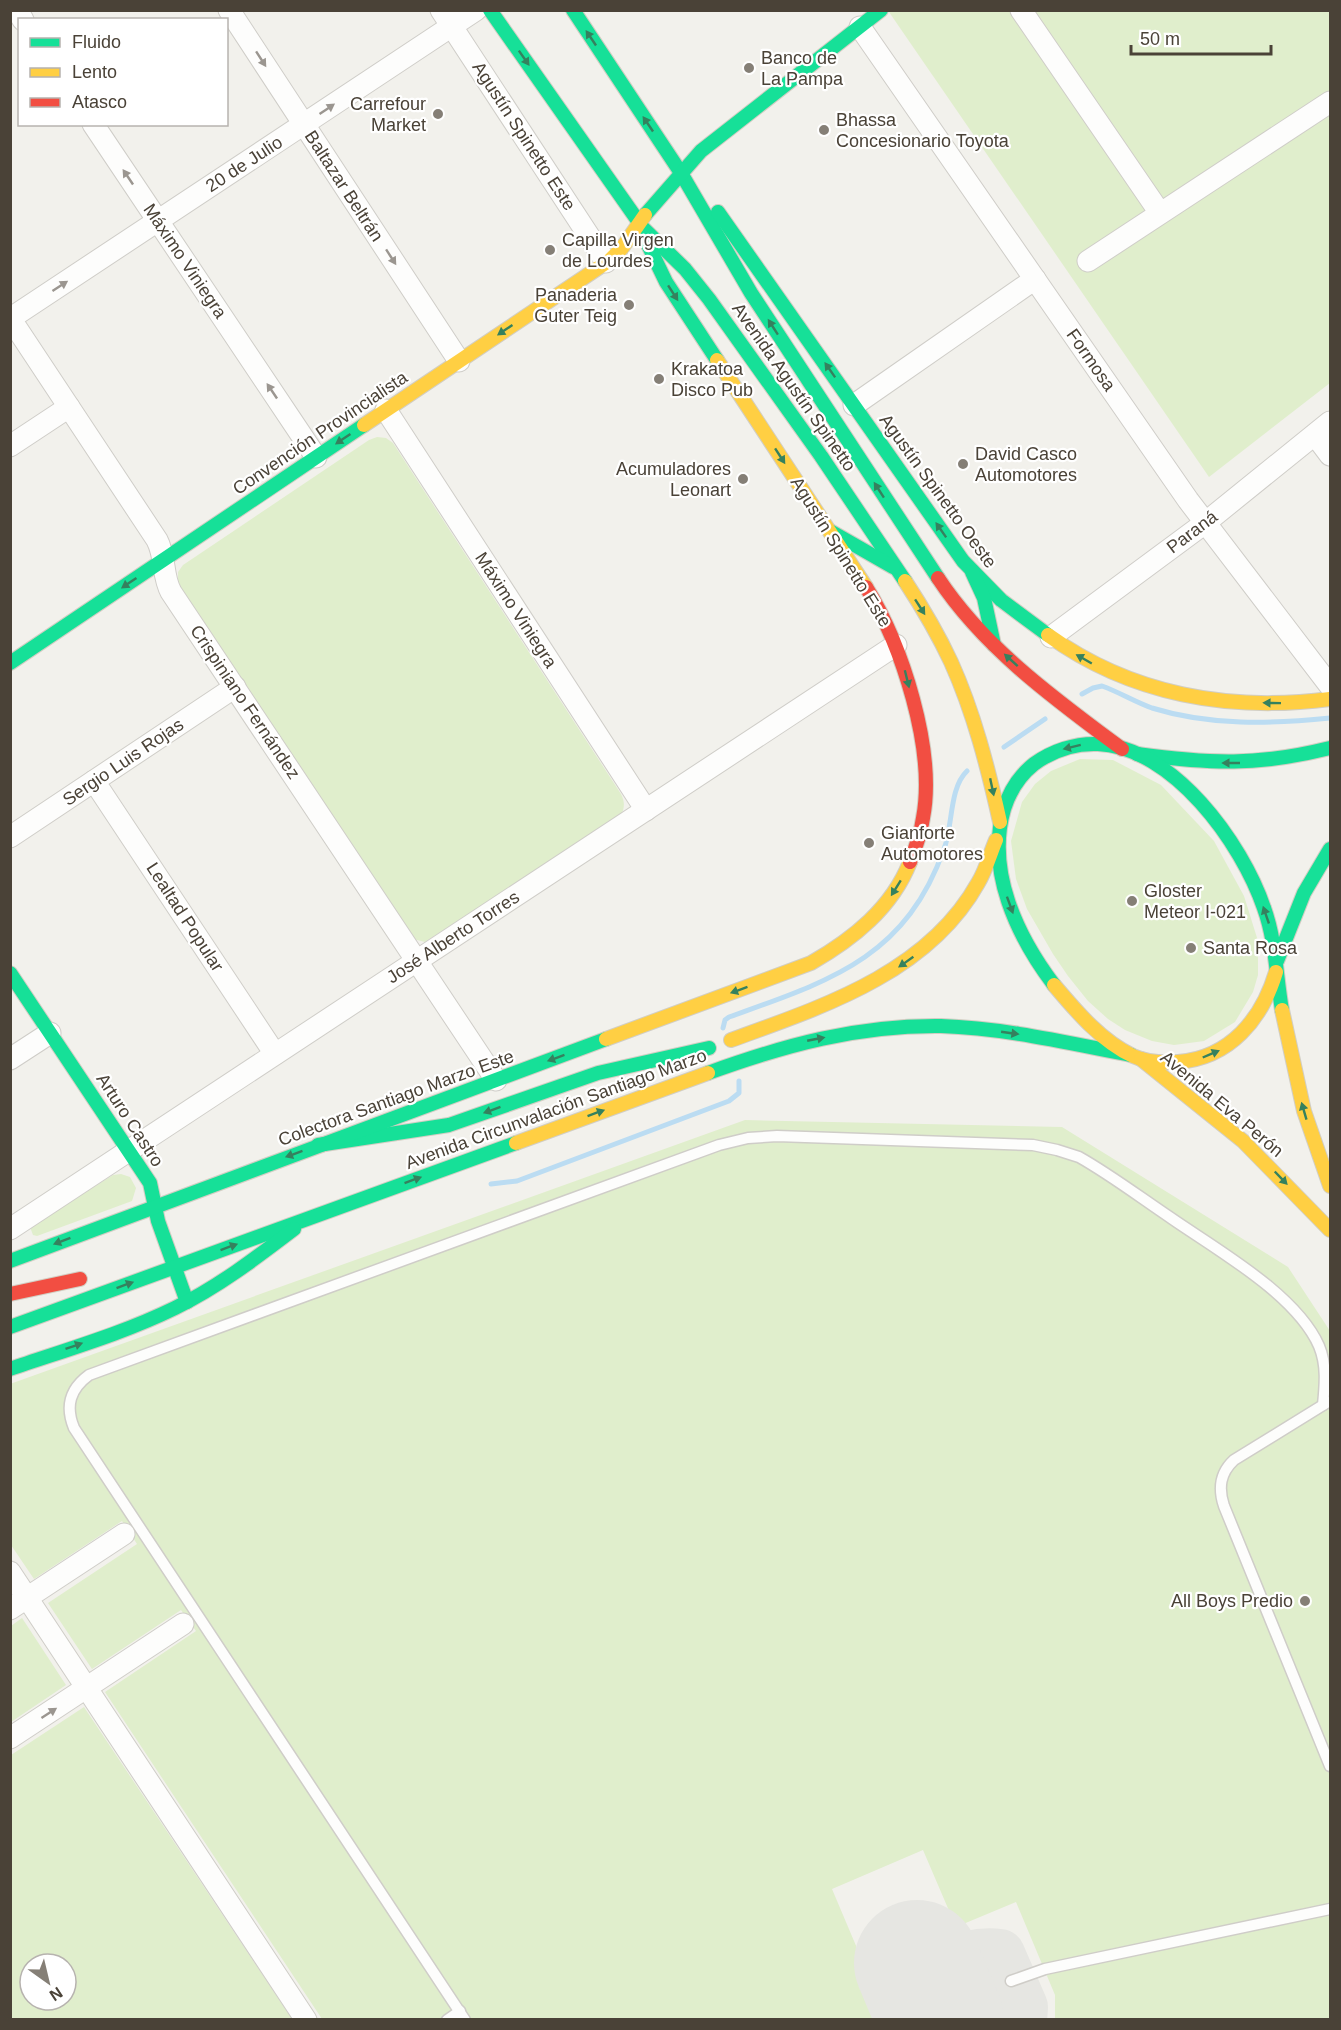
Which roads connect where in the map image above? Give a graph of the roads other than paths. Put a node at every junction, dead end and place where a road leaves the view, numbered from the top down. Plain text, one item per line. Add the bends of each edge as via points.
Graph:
1 (229, 10) edge
2 (476, 10) edge
3 (490, 10) edge
4 (573, 10) edge
5 (881, 10) edge
6 (1021, 10) edge
7 (446, 19) edge
8 (860, 27) junction
9 (1330, 102) edge
10 (304, 125) junction
11 (94, 126) edge
12 (681, 173) junction
13 (1160, 213) junction
14 (158, 221) junction
15 (638, 222) junction
16 (1088, 261) dead end
17 (606, 262) junction
18 (1035, 279) junction
19 (11, 318) edge
20 (459, 361) junction
21 (854, 405) junction
22 (69, 407) junction
23 (386, 410) junction
24 (1323, 428) edge
25 (10, 446) edge
26 (1330, 455) edge
27 (316, 457) junction
28 (1205, 523) junction
29 (830, 531) junction
30 (163, 560) junction
31 (898, 571) junction
32 (972, 572) junction
33 (1051, 637) junction
34 (896, 645) junction
35 (994, 645) junction
36 (10, 663) edge
37 (1330, 686) edge
38 (235, 687) junction
39 (1330, 699) edge
40 (1330, 748) edge
41 (1128, 751) junction
42 (94, 781) junction
43 (646, 810) junction
44 (999, 827) junction
45 (10, 837) edge
46 (1330, 849) edge
47 (417, 961) junction
48 (1276, 967) junction
49 (794, 970) joint
50 (10, 973) edge
51 (50, 1033) junction
52 (709, 1048) junction
53 (275, 1054) junction
54 (1136, 1057) junction
55 (10, 1059) edge
56 (496, 1080) junction
57 (609, 1085) dead end
58 (318, 1145) junction
59 (129, 1151) junction
60 (1330, 1186) edge
61 (155, 1205) junction
62 (309, 1218) junction
63 (10, 1229) edge
64 (1330, 1230) edge
65 (10, 1261) edge
66 (174, 1267) junction
67 (10, 1294) edge
68 (187, 1302) junction
69 (10, 1304) edge
70 (53, 1311) junction
71 (10, 1327) edge
72 (10, 1334) edge
73 (10, 1369) edge
74 (1327, 1403) edge
75 (124, 1534) dead end
76 (10, 1572) edge
77 (19, 1603) edge
78 (183, 1624) dead end
79 (87, 1688) junction
80 (10, 1738) edge
81 (1330, 1766) edge
82 (1330, 1909) edge
83 (1011, 1981) dead end
84 (462, 2015) edge
85 (306, 2019) edge
86 (447, 2019) edge

1 -> 10 street, Baltazar Beltrán
2 - 7 street, 20 de Julio
3 -> 15 main road, Avenida Agustín Spinetto
12 -> 4 main road, Avenida Agustín Spinetto
5 - 8 main road, Convención Provincialista
6 - 13 street
10 -> 7 street, 20 de Julio
7 - 17 street, Agustín Spinetto Este
8 - 12 main road, Convención Provincialista via 705,148
8 - 18 street, Formosa
9 - 13 street
10 - 14 street, 20 de Julio
10 -> 20 street, Baltazar Beltrán
14 -> 11 street, Máximo Viniegra
12 - 15 main road, Convención Provincialista
21 -> 12 main road, Agustín Spinetto Oeste via 720,214
35 -> 12 main road, Avenida Agustín Spinetto via 936,578 751,293
13 - 16 street
19 -> 14 street, 20 de Julio
27 -> 14 street, Máximo Viniegra
15 - 17 main road, Convención Provincialista via 622,248
15 -> 29 main road, Agustín Spinetto Este via 666,282
15 - 31 main road, Avenida Agustín Spinetto via 706,294
17 -> 20 main road, Convención Provincialista
18 - 21 street
18 - 28 street, Formosa
19 - 22 street, Crispiniano Fernández
20 - 23 main road, Convención Provincialista
32 -> 21 main road, Agustín Spinetto Oeste
22 - 25 street
22 - 30 street, Crispiniano Fernández via 157,540
23 -> 27 main road, Convención Provincialista
23 - 43 street, Máximo Viniegra
24 - 26 street
24 - 28 street, Paraná
27 - 30 main road, Convención Provincialista
28 - 33 street, Paraná
28 - 37 street, Formosa
29 - 31 main road
29 - 34 main road, Agustín Spinetto Este via 876,603
30 -> 36 main road, Convención Provincialista
30 - 38 street, Crispiniano Fernández via 168,587
31 -> 44 main road, Avenida Agustín Spinetto via 935,630 959,681 981,744
32 - 33 main road, Agustín Spinetto Oeste via 1010,608
32 - 35 main road via 984,598
39 -> 33 main road, Agustín Spinetto Oeste via 1257,703 1179,693 1103,669
34 - 43 street, José Alberto Torres
34 -> 49 main road, Agustín Spinetto Este via 906,672 924,755 925,808 918,844 894,892 872,921 836,950
41 -> 35 main road, Avenida Agustín Spinetto via 1050,695
38 - 42 street, Sergio Luis Rojas
38 - 47 street, Crispiniano Fernández
40 -> 41 main road via 1239,763
41 -> 44 main road, Avenida Circunvalación Santiago Marzo via 1102,744 1082,744 1043,759 1026,770 1014,786
48 -> 41 main road, Avenida Eva Perón via 1271,930 1261,899 1221,827 1164,769
42 - 45 street, Sergio Luis Rojas
42 - 53 street, Lealtad Popular
43 - 47 street, José Alberto Torres
44 -> 52 main road, Avenida Circunvalación Santiago Marzo via 991,857 969,899 946,929 909,960 831,1002
44 -> 54 main road, Avenida Eva Perón via 1003,885 1029,946 1079,1013
46 - 48 main road via 1304,893
47 - 53 street, José Alberto Torres
47 - 56 street, Crispiniano Fernández
54 -> 48 main road, Avenida Circunvalación Santiago Marzo via 1162,1062 1194,1060 1233,1042 1258,1016 1269,995
60 -> 48 main road, Avenida Eva Perón via 1302,1106
49 -> 56 main road, Colectora Santiago Marzo Este
50 - 51 main road, Arturo Castro
51 - 55 street
51 - 59 main road, Arturo Castro
52 - 57 main road, Avenida Circunvalación Santiago Marzo
52 -> 58 main road via 598,1072 449,1125
53 - 59 street, José Alberto Torres
62 -> 54 main road, Avenida Circunvalación Santiago Marzo via 760,1054 815,1039 891,1028 950,1026 1026,1035
54 -> 64 main road, Avenida Eva Perón via 1243,1141
56 - 58 main road, Colectora Santiago Marzo Este
58 -> 61 main road, Colectora Santiago Marzo Este
59 - 61 main road, Arturo Castro via 150,1183
59 - 63 street, José Alberto Torres
61 -> 65 main road, Colectora Santiago Marzo Este
61 - 66 main road, Arturo Castro
66 -> 62 main road, Avenida Circunvalación Santiago Marzo
62 - 68 main road via 228,1278
66 - 68 main road, Arturo Castro
70 -> 66 main road, Avenida Circunvalación Santiago Marzo
67 - 69 main road via 85,1276
73 -> 68 main road
70 - 71 main road, Avenida Circunvalación Santiago Marzo
70 - 72 main road
74 - 81 lane via 1233,1460 1224,1472 1220,1492
74 - 84 lane via 1320,1348 1286,1304 1247,1270 1079,1157 1033,1145 777,1136 719,1145 89,1375 77,1385 70,1399 69,1414 74,1428
75 - 77 street
76 - 77 street
77 - 79 street
78 - 79 street
80 -> 79 street
79 - 85 street
82 - 83 lane via 1044,1969
84 - 86 lane

